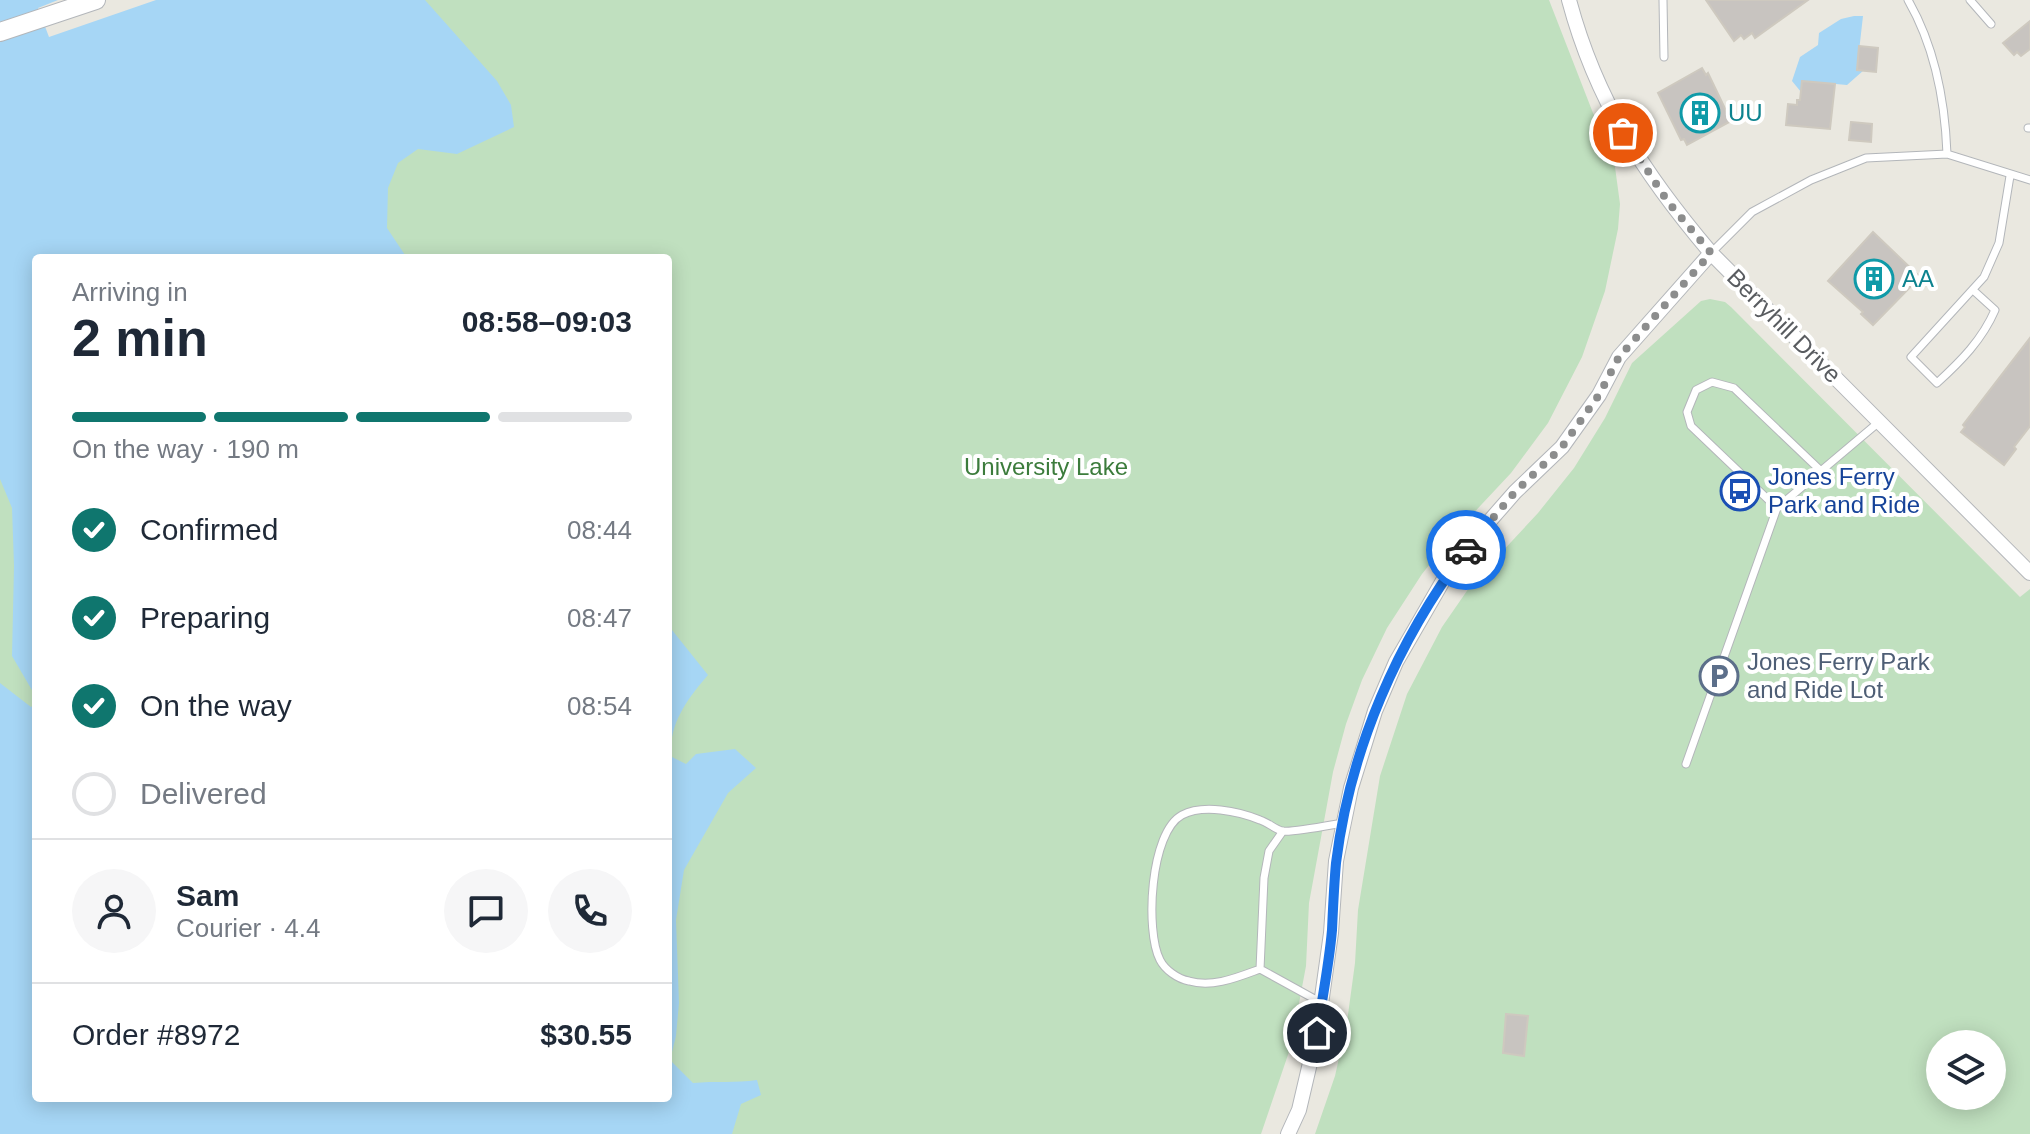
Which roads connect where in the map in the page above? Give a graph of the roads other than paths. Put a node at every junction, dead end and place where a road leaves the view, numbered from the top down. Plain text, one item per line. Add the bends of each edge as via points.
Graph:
1 (96, 0) edge
2 (1569, 0) edge
3 (1663, 0) edge
4 (1970, 0) edge
5 (1912, 1) edge
6 (1991, 24) dead end
7 (0, 32) edge
8 (1664, 57) dead end
9 (1947, 154) junction
10 (2010, 176) junction
11 (2030, 180) edge
12 (1711, 253) junction
13 (1973, 290) junction
14 (1880, 421) junction
15 (1821, 471) junction
16 (1777, 508) junction
17 (2029, 568) edge
18 (1686, 764) dead end
19 (1344, 823) junction
20 (1283, 831) junction
21 (1260, 969) junction
22 (1322, 1003) junction
23 (1288, 1134) edge

1 - 7 street
2 - 12 street, Berryhill Drive via 1611,113 1668,202
3 - 8 lane
4 - 6 lane
5 - 9 lane via 1938,73
9 - 10 lane
9 - 12 lane via 1866,158 1811,180 1752,212
10 - 11 lane
10 - 13 lane via 1999,243
12 - 14 street, Berryhill Drive
12 - 19 street via 1619,357 1562,447 1506,502 1444,579 1396,662 1375,711
13 - 13 lane via 1911,357 1937,383 1986,331 1995,310
14 - 15 lane
14 - 17 street, Berryhill Drive
15 - 16 lane
15 - 16 lane via 1734,388 1712,382 1696,390 1687,412 1691,426
16 - 18 lane
19 - 20 lane
19 - 22 street
20 - 21 lane via 1269,851 1264,878
20 - 21 lane via 1256,818 1202,810 1181,815 1157,854 1153,935 1160,961 1190,982 1216,983
21 - 22 lane
22 - 23 street via 1299,1110

